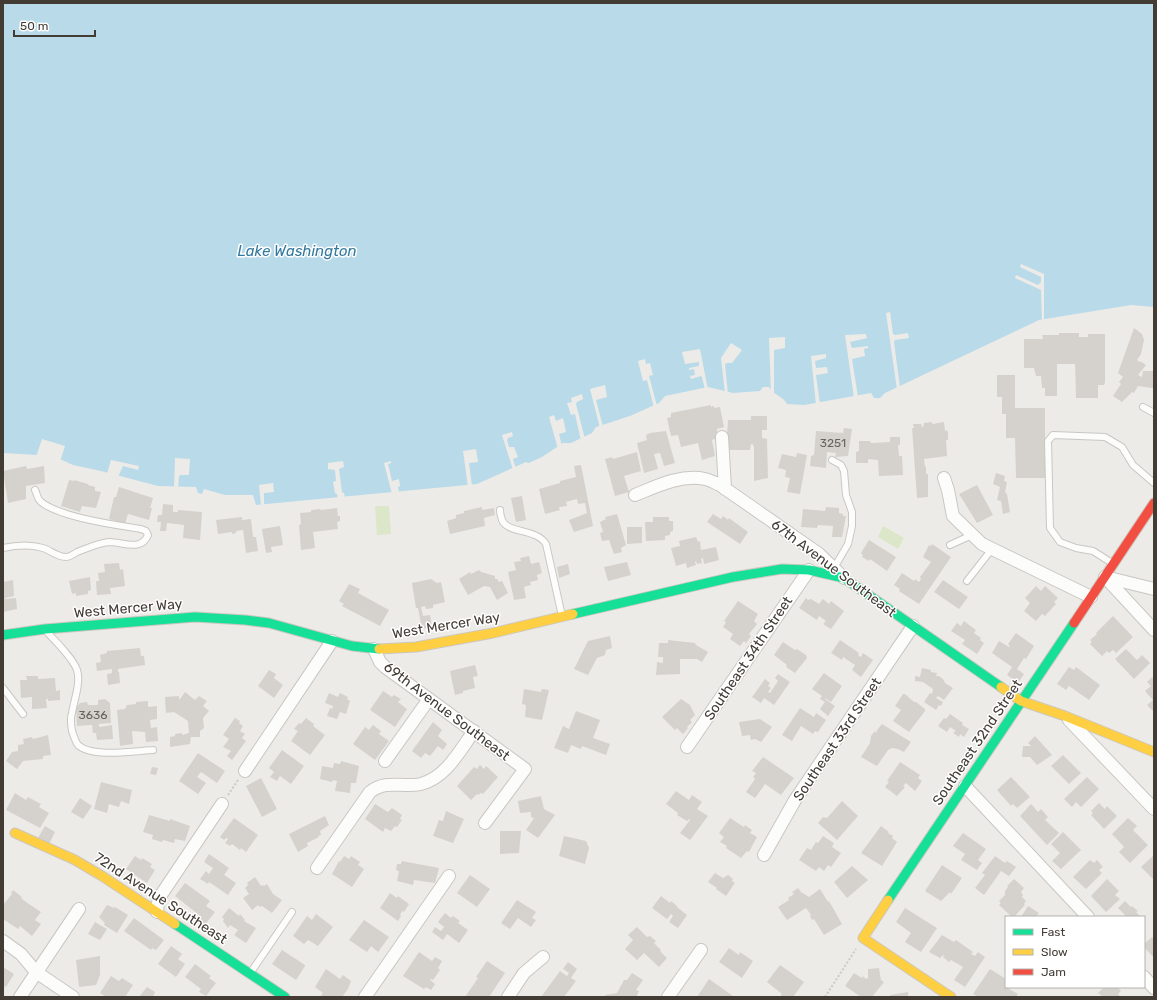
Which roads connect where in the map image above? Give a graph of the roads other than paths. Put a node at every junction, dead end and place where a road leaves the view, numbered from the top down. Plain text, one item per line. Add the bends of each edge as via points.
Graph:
1 (1143, 407) dead end
2 (1154, 413) edge
3 (722, 437) dead end
4 (832, 460) dead end
5 (944, 478) dead end
6 (1154, 483) edge
7 (725, 489) junction
8 (36, 490) dead end
9 (635, 495) dead end
10 (1154, 503) edge
11 (500, 510) dead end
12 (972, 535) junction
13 (950, 545) dead end
14 (3, 548) edge
15 (992, 549) junction
16 (1113, 564) junction
17 (834, 568) junction
18 (809, 570) junction
19 (1105, 577) junction
20 (844, 578) junction
21 (967, 581) dead end
22 (1154, 589) edge
23 (1091, 597) junction
24 (562, 617) junction
25 (913, 626) junction
26 (45, 629) junction
27 (1154, 630) edge
28 (3, 635) edge
29 (332, 642) junction
30 (374, 649) junction
31 (3, 688) edge
32 (429, 699) junction
33 (1021, 702) junction
34 (23, 714) dead end
35 (1065, 716) junction
36 (474, 731) junction
37 (687, 747) dead end
38 (153, 750) dead end
39 (1154, 752) edge
40 (385, 761) dead end
41 (245, 771) road end
42 (965, 786) junction
43 (222, 804) road end
44 (1154, 809) edge
45 (485, 823) dead end
46 (15, 833) dead end
47 (764, 855) dead end
48 (317, 868) dead end
49 (449, 876) dead end
50 (79, 909) dead end
51 (157, 912) junction
52 (292, 912) dead end
53 (1087, 916) edge
54 (3, 941) edge
55 (701, 950) dead end
56 (543, 957) dead end
57 (36, 972) junction
58 (250, 973) junction
59 (1145, 978) edge
60 (1154, 988) edge
61 (20, 997) edge
62 (73, 997) edge
63 (285, 997) edge
64 (365, 997) edge
65 (508, 997) edge
66 (668, 997) edge
67 (951, 997) edge

1 - 2 lane
3 - 7 street
4 - 17 lane via 841,465 844,471 846,495 852,512 848,544
5 - 12 street via 953,516
6 - 16 lane via 1133,465 1122,447 1105,437 1053,435 1048,441 1050,528 1060,542 1093,551
7 - 9 street, 67th Avenue Southeast via 705,479 690,478 670,481
7 - 17 street, 67th Avenue Southeast via 819,554
8 - 14 lane via 39,500 52,509 94,521 141,528 148,536 143,544 100,543 66,557 43,548 19,544
10 - 16 street, Southeast 32nd Street
11 - 24 lane via 505,524 537,535 546,544
12 - 13 lane
12 - 15 street
15 - 21 lane
15 - 23 street
16 - 19 street, Southeast 32nd Street
17 - 20 street, 67th Avenue Southeast
18 - 20 street, West Mercer Way
18 - 24 street, West Mercer Way via 782,569 733,577
18 - 37 street, Southeast 34th Street
19 - 22 street
19 - 23 street, Southeast 32nd Street
19 - 27 street
20 - 25 street, 67th Avenue Southeast
23 - 33 street, Southeast 32nd Street
24 - 30 street, West Mercer Way via 416,647
25 - 33 street, 67th Avenue Southeast
25 - 47 street, Southeast 33rd Street via 795,800
26 - 28 street, West Mercer Way
26 - 29 street, West Mercer Way via 174,618 209,618 269,623
26 - 38 lane via 77,671 78,682 71,727 78,744 97,752
29 - 30 street, West Mercer Way
29 - 41 street
30 - 32 street, 69th Avenue Southeast via 385,667
31 - 34 lane
32 - 36 street, 69th Avenue Southeast
32 - 40 street
33 - 35 street
33 - 42 street, Southeast 32nd Street
35 - 39 street
35 - 44 street
36 - 45 street, 69th Avenue Southeast via 525,768
36 - 48 street via 445,770 436,777 419,784 383,785 370,792
42 - 53 street
42 - 67 street, Southeast 32nd Street via 863,938
43 - 51 street via 161,895
46 - 51 street, 72nd Avenue Southeast via 75,860
49 - 64 street
50 - 57 street
51 - 58 street, 72nd Avenue Southeast
52 - 58 lane
54 - 57 street via 21,954
55 - 66 street
56 - 65 street via 524,973
57 - 61 street
57 - 62 street
58 - 63 street, 72nd Avenue Southeast
59 - 60 street

